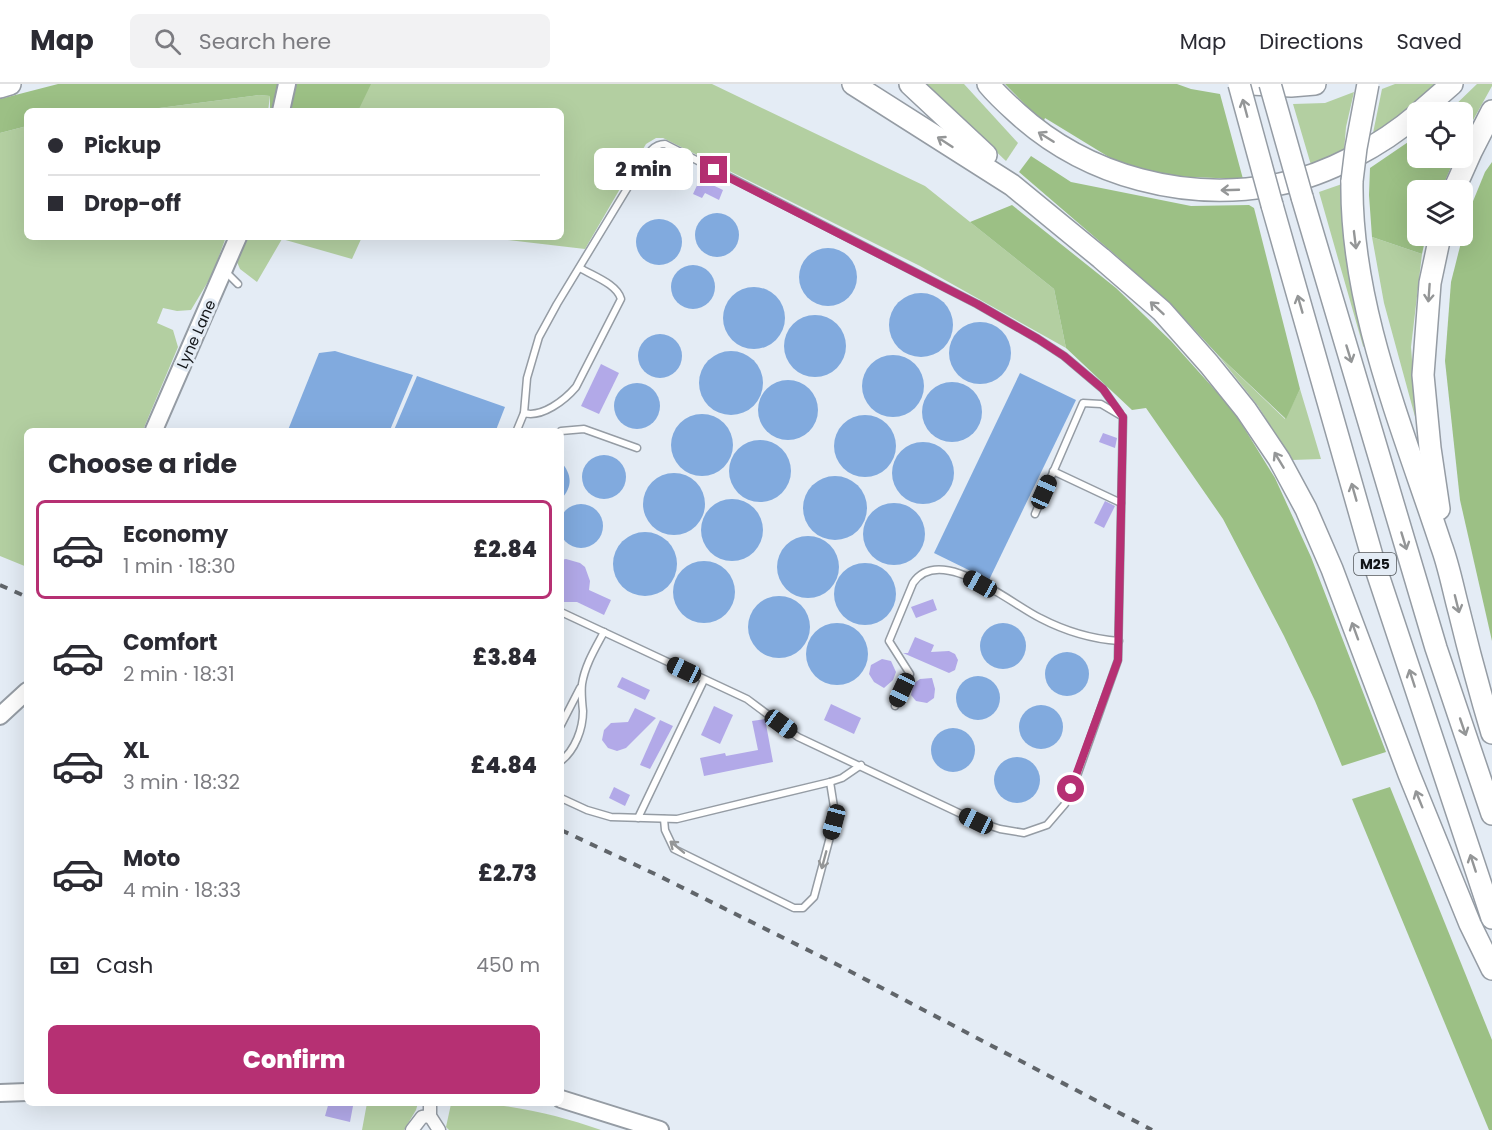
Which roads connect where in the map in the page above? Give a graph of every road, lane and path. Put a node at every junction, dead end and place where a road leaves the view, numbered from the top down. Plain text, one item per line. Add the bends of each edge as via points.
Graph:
1 (10, 84) edge
2 (287, 84) edge
3 (853, 84) edge
4 (910, 84) edge
5 (988, 84) edge
6 (1239, 84) edge
7 (1250, 84) edge
8 (1270, 84) edge
9 (1315, 84) edge
10 (1368, 84) edge
11 (1452, 84) edge
12 (0, 87) edge
13 (1432, 102) edge
14 (282, 108) edge
15 (1492, 111) edge
16 (1407, 122) edge
17 (1458, 180) edge
18 (1012, 185) junction
19 (237, 240) edge
20 (1438, 246) edge
21 (580, 268) junction
22 (224, 271) junction
23 (238, 284) dead end
24 (524, 413) junction
25 (1123, 417) junction
26 (157, 428) edge
27 (518, 428) edge
28 (564, 431) edge
29 (637, 447) dead end
30 (1053, 471) junction
31 (1121, 503) junction
32 (1035, 514) dead end
33 (1443, 548) junction
34 (564, 613) edge
35 (604, 632) junction
36 (1119, 641) junction
37 (704, 680) junction
38 (582, 685) junction
39 (24, 693) edge
40 (895, 706) dead end
41 (0, 716) edge
42 (564, 719) edge
43 (1492, 733) edge
44 (564, 758) edge
45 (861, 765) junction
46 (830, 782) junction
47 (564, 799) edge
48 (1492, 814) edge
49 (638, 818) junction
50 (664, 819) junction
51 (1492, 918) edge
52 (1492, 969) edge
53 (24, 1092) edge
54 (0, 1093) edge
55 (564, 1100) edge
56 (430, 1106) edge
57 (430, 1116) junction
58 (412, 1130) edge
59 (439, 1130) edge
60 (660, 1130) edge

1 - 12 highway
2 - 14 street
18 -> 3 highway
4 - 18 highway via 988,157
16 -> 5 highway via 1376,144 1318,172 1282,184 1215,191 1128,177 1082,159 1039,133
51 -> 6 highway, M25, bridge via 1374,563
7 - 9 highway
8 -> 48 highway, M25, bridge via 1436,648
10 -> 33 highway, bridge via 1352,181 1355,246 1395,410
11 - 13 highway
15 - 17 highway
52 -> 18 highway via 1409,774 1332,569 1279,459 1238,400 1162,311
19 - 22 street, Lyne Lane
20 -> 33 highway via 1430,283 1423,375
21 - 24 lane via 540,337 527,378
21 - 24 lane via 615,289 621,299 569,396 538,413
21 - 25 lane via 648,154 653,147 664,144 1028,333 1064,356 1103,389
22 - 23 lane
22 - 26 street, Lyne Lane
24 - 27 lane
25 - 30 lane via 1101,404 1083,403
25 - 31 lane
28 - 29 lane via 584,429
30 - 31 lane
30 - 32 lane
31 - 36 lane
33 -> 43 highway
34 - 35 lane
35 - 37 lane
35 - 38 lane via 586,667
36 - 40 lane via 1069,632 965,576 939,568 916,578 890,641 910,674
36 - 45 lane via 1118,660 1078,773 1065,804 1047,825 1024,832 1000,829
37 - 45 lane via 747,699 798,737
37 - 49 lane
38 - 42 lane
38 - 44 lane via 583,723 573,748
39 - 41 street
45 - 46 lane
46 - 50 lane via 691,817
46 -> 50 lane via 834,822 814,897 803,908 794,908 674,849 664,830
47 - 49 lane via 611,817
49 - 50 lane
53 - 54 street
55 - 60 street
56 - 57 street
57 - 58 street via 422,1117
57 - 59 street

